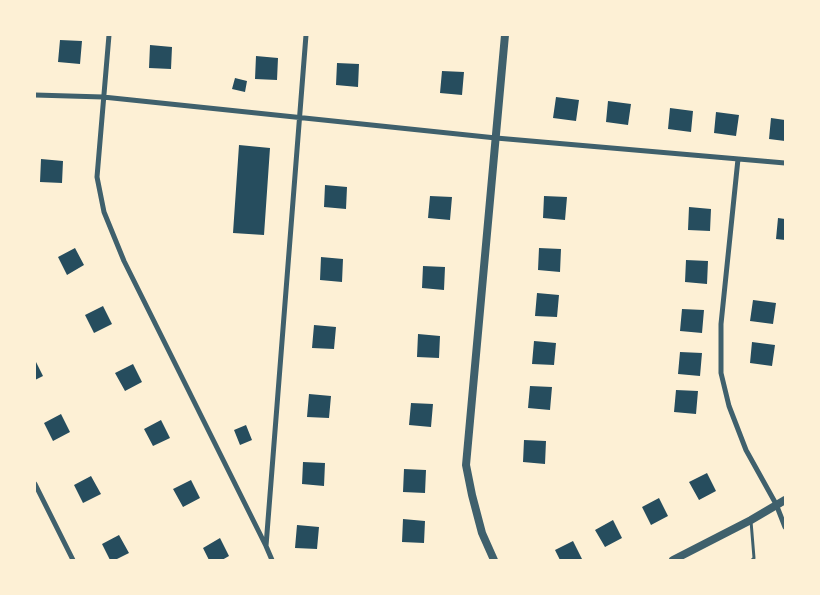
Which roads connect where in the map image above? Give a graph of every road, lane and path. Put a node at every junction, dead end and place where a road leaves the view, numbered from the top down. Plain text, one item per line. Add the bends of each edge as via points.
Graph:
1 (109, 35) edge
2 (306, 35) edge
3 (505, 35) edge
4 (35, 95) edge
5 (103, 97) junction
6 (299, 117) junction
7 (496, 138) junction
8 (738, 159) junction
9 (785, 163) edge
10 (35, 484) edge
11 (785, 500) edge
12 (776, 504) junction
13 (751, 520) junction
14 (785, 527) edge
15 (266, 546) junction
16 (73, 560) edge
17 (272, 560) edge
18 (494, 560) edge
19 (673, 560) edge
20 (752, 560) edge

1 - 5 street
2 - 6 street
3 - 7 street
4 - 5 street
5 - 6 street
5 - 15 street via 97,177 104,212 124,261
6 - 7 street
6 - 15 street
7 - 8 street
7 - 18 street via 466,464 482,533
8 - 9 street
8 - 12 street via 721,324 721,373 729,406 746,450
10 - 16 street
11 - 12 street
12 - 13 street
12 - 14 street
13 - 19 street
13 - 20 lane
15 - 17 street

